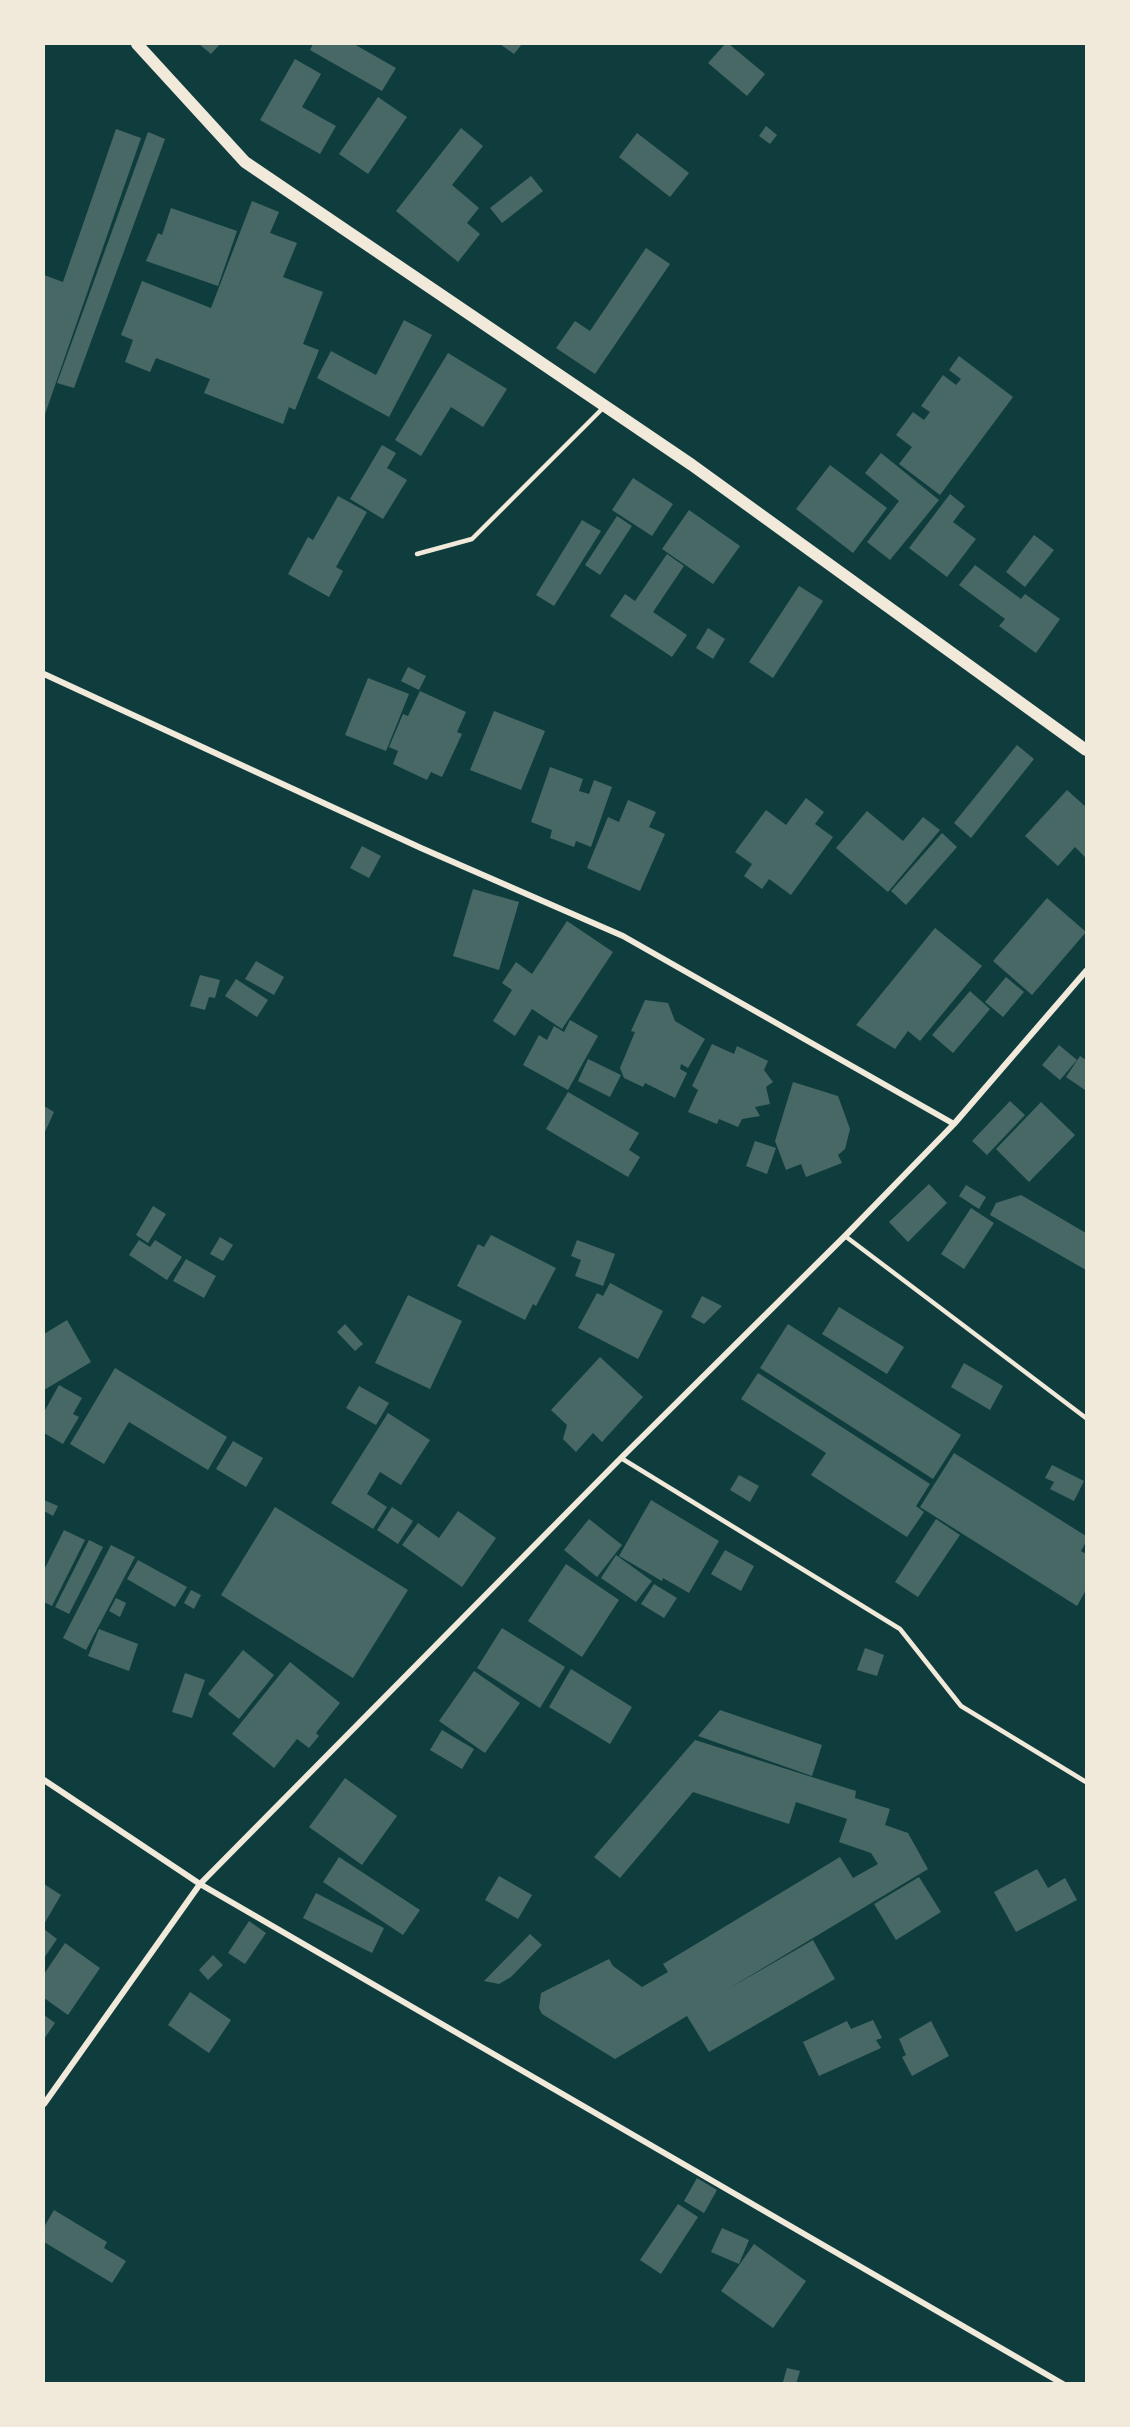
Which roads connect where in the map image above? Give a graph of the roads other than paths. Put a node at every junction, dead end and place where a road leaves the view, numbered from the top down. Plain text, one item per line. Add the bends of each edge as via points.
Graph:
1 (137, 44) edge
2 (604, 406) junction
3 (417, 554) dead end
4 (44, 674) edge
5 (1086, 750) edge
6 (1086, 971) edge
7 (954, 1124) junction
8 (845, 1236) junction
9 (1086, 1418) edge
10 (621, 1458) junction
11 (44, 1780) edge
12 (1086, 1782) edge
13 (200, 1884) junction
14 (44, 2104) edge
15 (1063, 2384) edge

1 - 2 main road via 245,162
2 - 3 lane via 472,539
2 - 5 main road via 692,465
4 - 7 street via 421,848 623,936
6 - 7 street
7 - 8 street
8 - 9 lane
8 - 10 street
10 - 12 lane via 900,1629 961,1706
10 - 13 street
11 - 13 street
13 - 14 street
13 - 15 street

